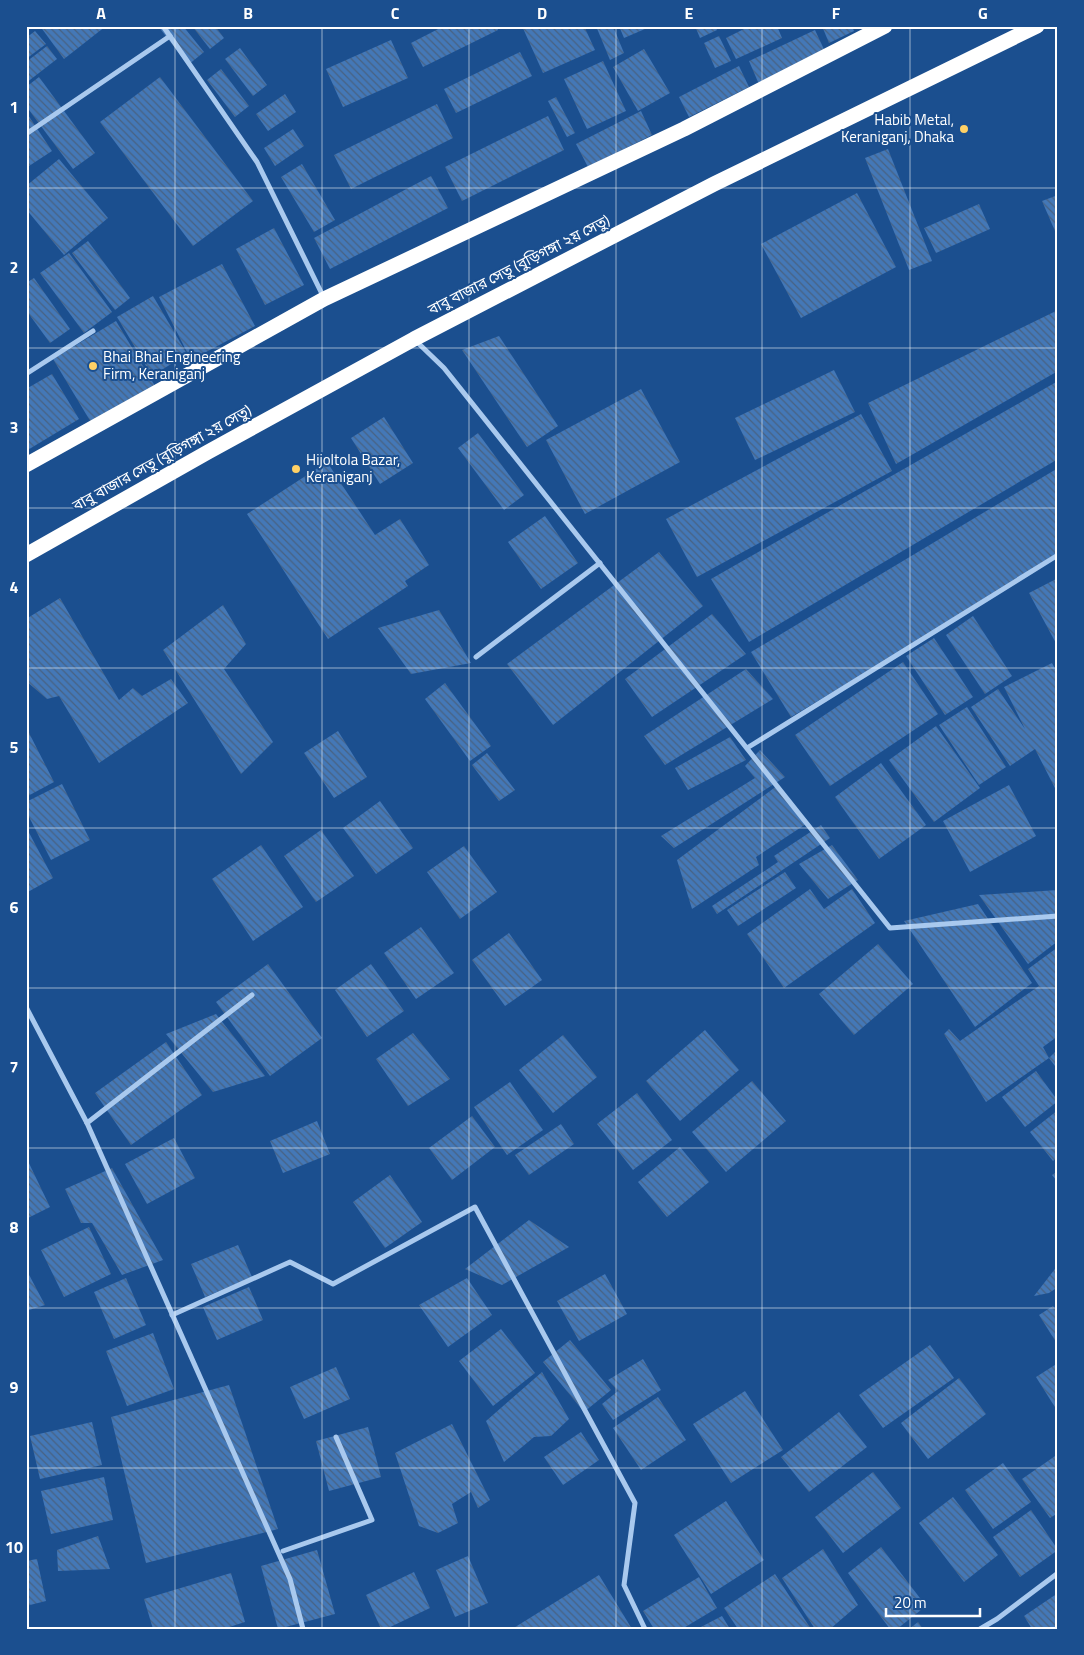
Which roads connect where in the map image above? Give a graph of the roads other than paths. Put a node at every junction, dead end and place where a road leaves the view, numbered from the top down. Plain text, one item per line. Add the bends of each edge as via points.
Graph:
1 (163, 26) edge
2 (885, 26) edge
3 (1037, 26) edge
4 (170, 36) junction
5 (26, 134) edge
6 (324, 299) junction
7 (93, 331) dead end
8 (414, 339) junction
9 (26, 374) edge
10 (26, 465) edge
11 (26, 555) edge
12 (1058, 555) edge
13 (600, 563) junction
14 (476, 656) dead end
15 (747, 748) junction
16 (1058, 916) edge
17 (252, 995) dead end
18 (26, 1007) edge
19 (87, 1123) junction
20 (172, 1315) junction
21 (336, 1437) dead end
22 (283, 1550) dead end
23 (1058, 1573) edge
24 (303, 1629) edge
25 (645, 1629) edge
26 (980, 1629) edge

1 - 4 street
2 - 6 highway via 684,129
3 - 8 highway, বাবু বাজার সেতু (বুড়িগঙ্গা ২য় সেতু) via 714,184
4 - 5 street
4 - 6 street via 257,162
6 - 10 highway
7 - 9 street
8 - 11 highway, বাবু বাজার সেতু (বুড়িগঙ্গা ২য় সেতু)
8 - 13 street via 444,368
12 - 15 street
13 - 14 street
13 - 15 street
15 - 16 street via 890,928
17 - 19 street
18 - 19 street
19 - 20 street
20 - 24 street via 290,1579
20 - 25 street via 290,1262 333,1284 475,1207 635,1504 624,1585
21 - 22 street via 372,1520
23 - 26 street

